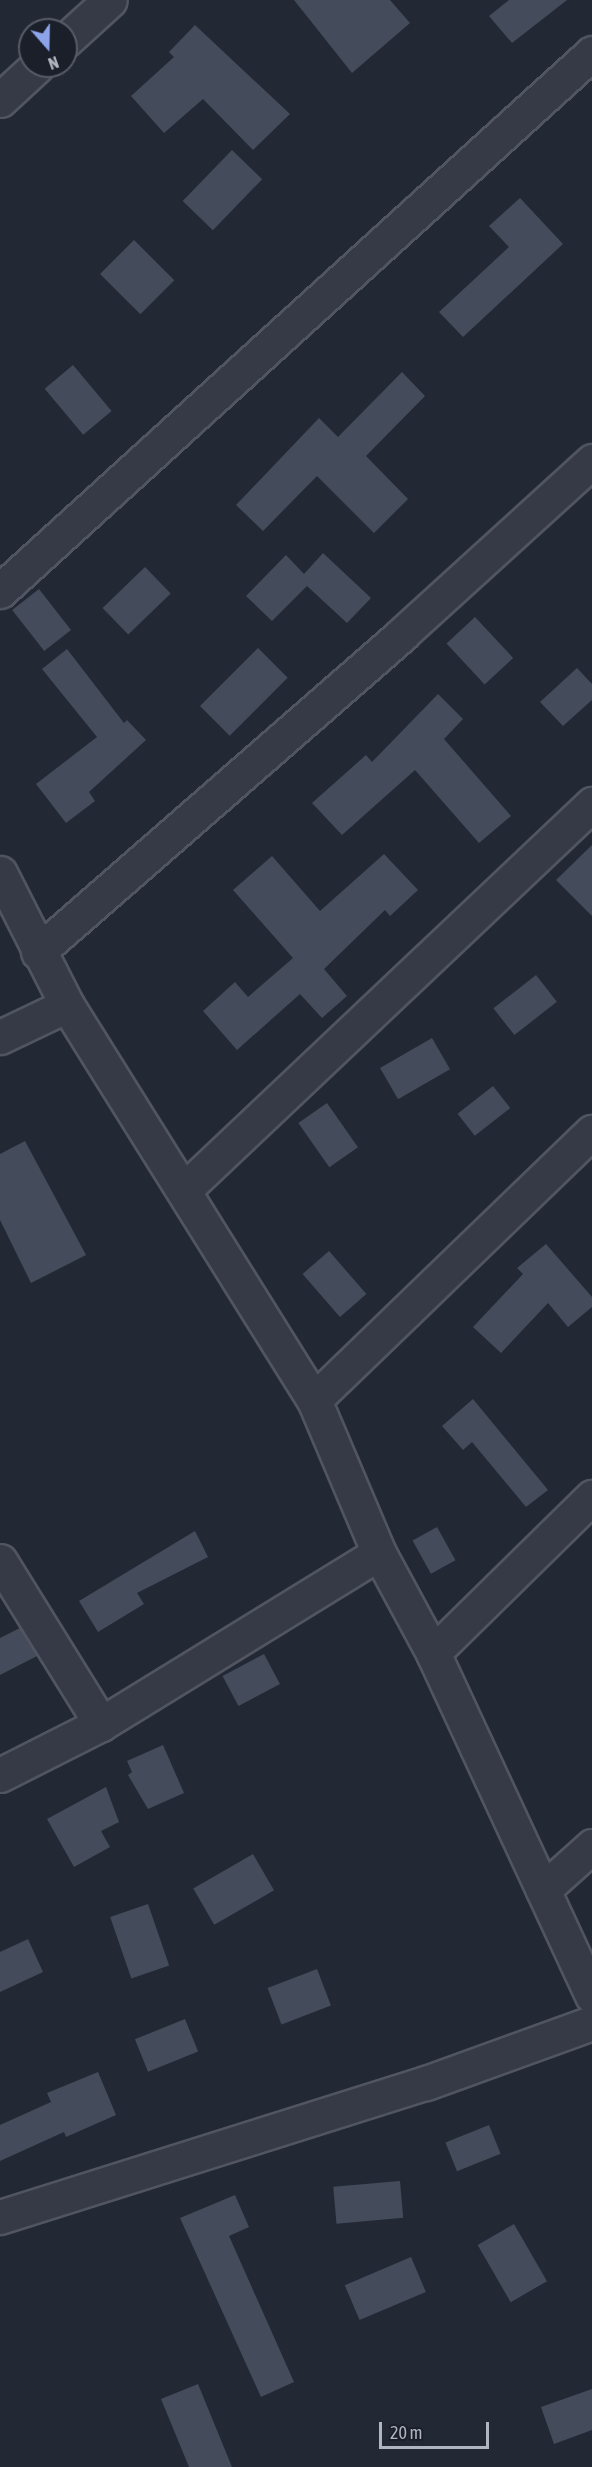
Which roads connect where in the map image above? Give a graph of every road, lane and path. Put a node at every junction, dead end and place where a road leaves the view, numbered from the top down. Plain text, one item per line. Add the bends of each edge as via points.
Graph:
1 (110, 0) edge
2 (78, 29) edge
3 (592, 53) edge
4 (24, 78) edge
5 (0, 100) edge
6 (592, 461) edge
7 (0, 591) edge
8 (592, 804) edge
9 (0, 873) edge
10 (38, 952) junction
11 (67, 1005) junction
12 (0, 1037) edge
13 (592, 1132) edge
14 (184, 1190) junction
15 (314, 1400) junction
16 (592, 1497) edge
17 (378, 1553) junction
18 (0, 1561) edge
19 (433, 1653) junction
20 (101, 1724) junction
21 (0, 1775) edge
22 (592, 1846) edge
23 (543, 1890) junction
24 (592, 1996) edge
25 (592, 2023) edge
26 (0, 2217) edge

1 - 2 street
3 - 7 street
4 - 5 street
6 - 10 street via 402,634
8 - 14 street
9 - 10 street
10 - 11 street
11 - 12 street
11 - 14 street
13 - 15 street
14 - 15 street
15 - 17 street
16 - 19 street
17 - 19 street
17 - 20 street
18 - 20 street
19 - 23 street
20 - 21 street
22 - 23 street
23 - 24 street
25 - 26 street via 426,2083

